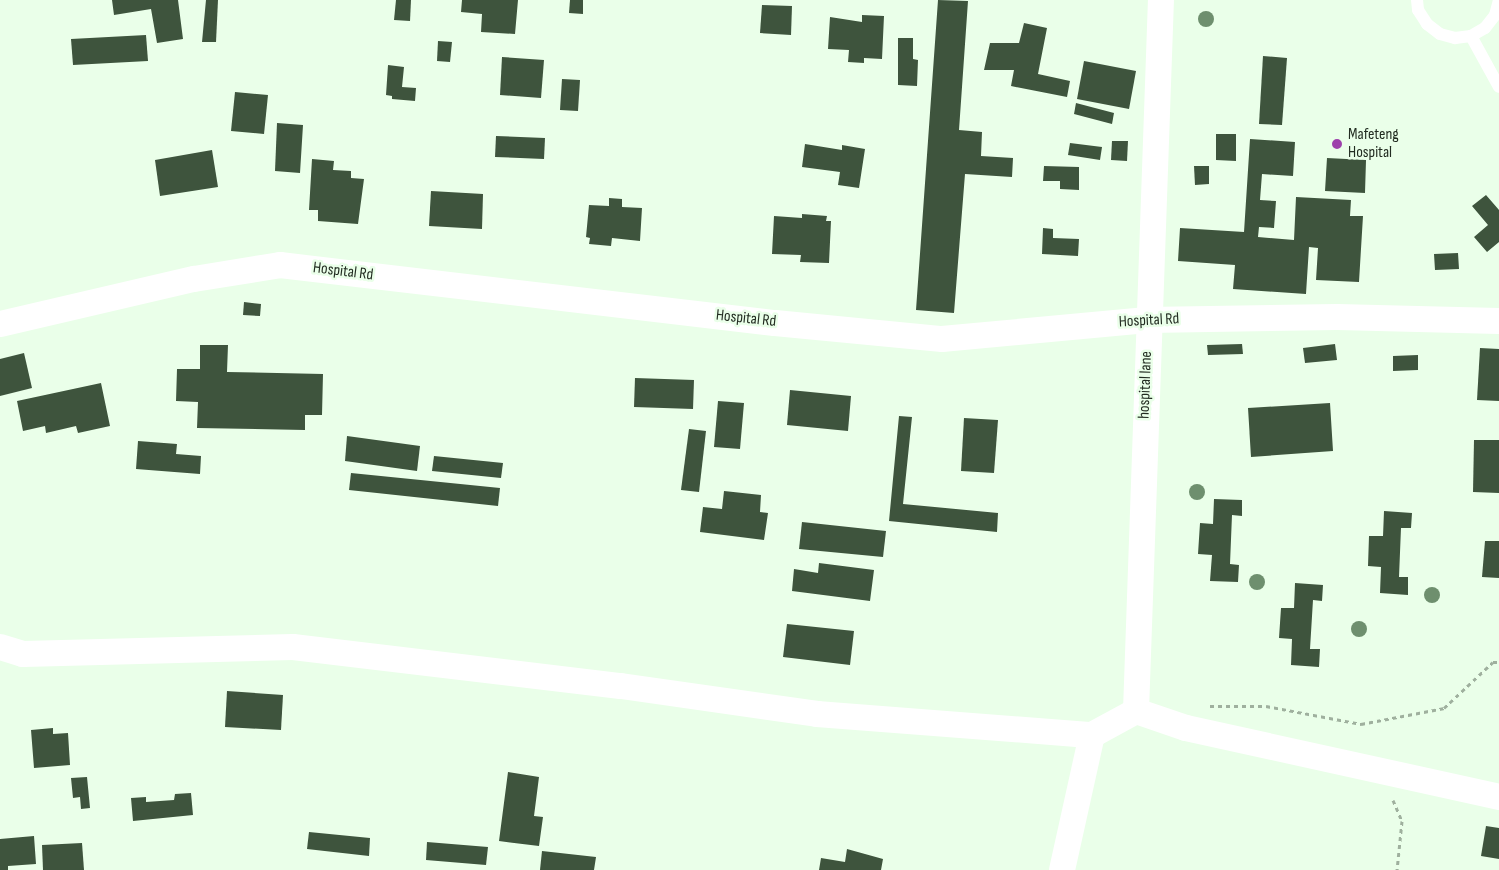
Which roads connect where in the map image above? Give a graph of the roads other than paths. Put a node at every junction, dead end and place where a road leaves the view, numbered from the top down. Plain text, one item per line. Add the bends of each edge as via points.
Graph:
1 (1161, 0) edge
2 (1417, 0) edge
3 (1498, 0) edge
4 (1471, 36) junction
5 (1499, 87) edge
6 (1147, 320) junction
7 (1499, 321) edge
8 (0, 324) edge
9 (0, 647) edge
10 (1136, 711) junction
11 (1092, 735) junction
12 (1499, 797) edge
13 (1062, 870) edge

1 - 6 street, hospital lane
2 - 4 lane via 1418,10 1427,24 1440,34 1455,38
3 - 4 lane via 1495,15 1485,28
4 - 5 lane
6 - 7 street, Hospital Rd via 1337,317
6 - 8 street, Hospital Rd via 942,338 775,323 280,265 194,279
6 - 10 street, hospital lane
9 - 11 street via 23,654 293,646 621,686 817,714
10 - 11 street
10 - 12 street via 1186,728
11 - 13 street

